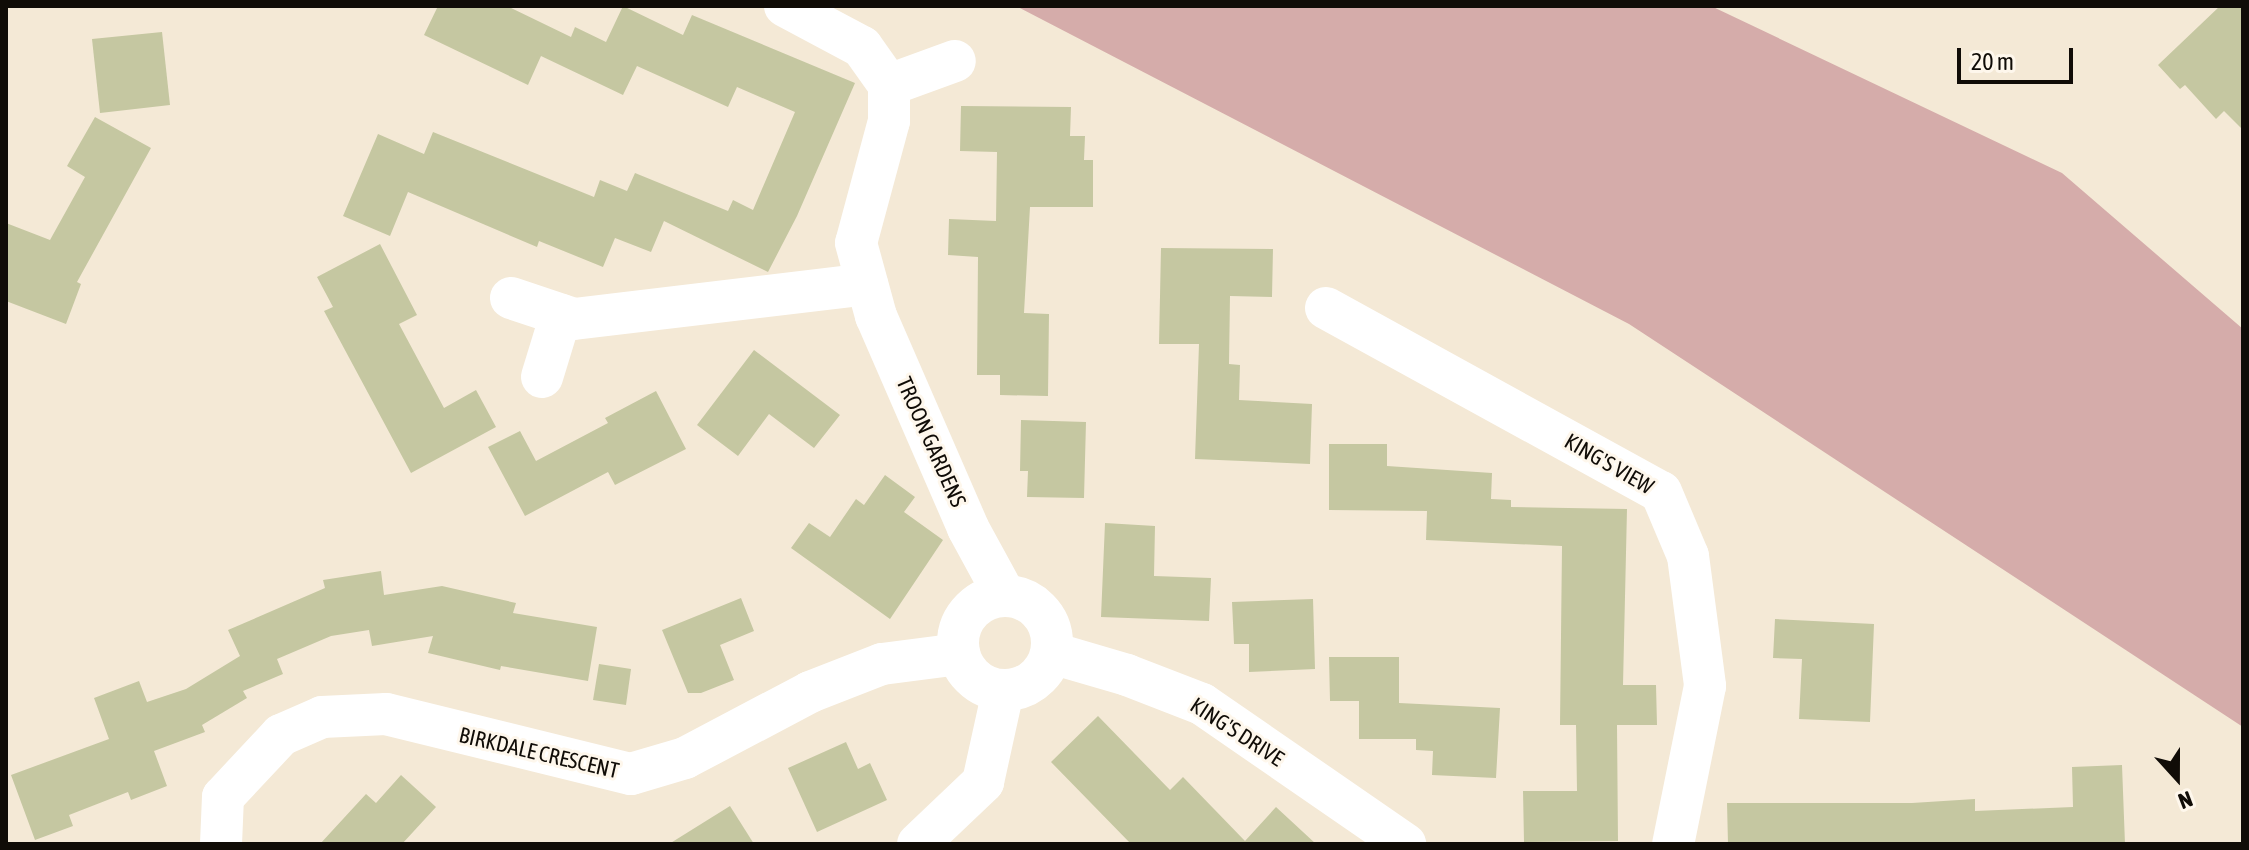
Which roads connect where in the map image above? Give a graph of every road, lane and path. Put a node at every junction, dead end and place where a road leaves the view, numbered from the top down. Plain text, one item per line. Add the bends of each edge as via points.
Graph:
1 (785, 6) edge
2 (955, 61) dead end
3 (889, 85) junction
4 (867, 284) junction
5 (511, 298) dead end
6 (1326, 308) dead end
7 (561, 315) junction
8 (542, 377) dead end
9 (1005, 596) junction
10 (1052, 653) junction
11 (959, 654) junction
12 (1003, 691) junction
13 (1397, 842) edge
14 (221, 844) edge
15 (918, 844) edge
16 (1673, 844) edge

1 - 3 street via 862,47
2 - 3 street
3 - 4 street, TROON GARDENS via 889,121 856,243
4 - 7 street via 659,312 574,319
4 - 9 street, TROON GARDENS via 962,514
5 - 7 street
6 - 16 street, KING'S VIEW via 1661,492 1688,556 1705,686
7 - 8 street
9 - 10 street via 1019,598 1042,613
9 - 11 street via 991,598 968,614 961,626
10 - 12 street via 1029,685
10 - 13 street, KING'S DRIVE via 1202,704
11 - 12 street via 975,680
11 - 14 street, BIRKDALE CRESCENT via 882,664 810,692 685,758 631,774 386,714 322,717 281,735 223,797
12 - 15 street via 983,782

